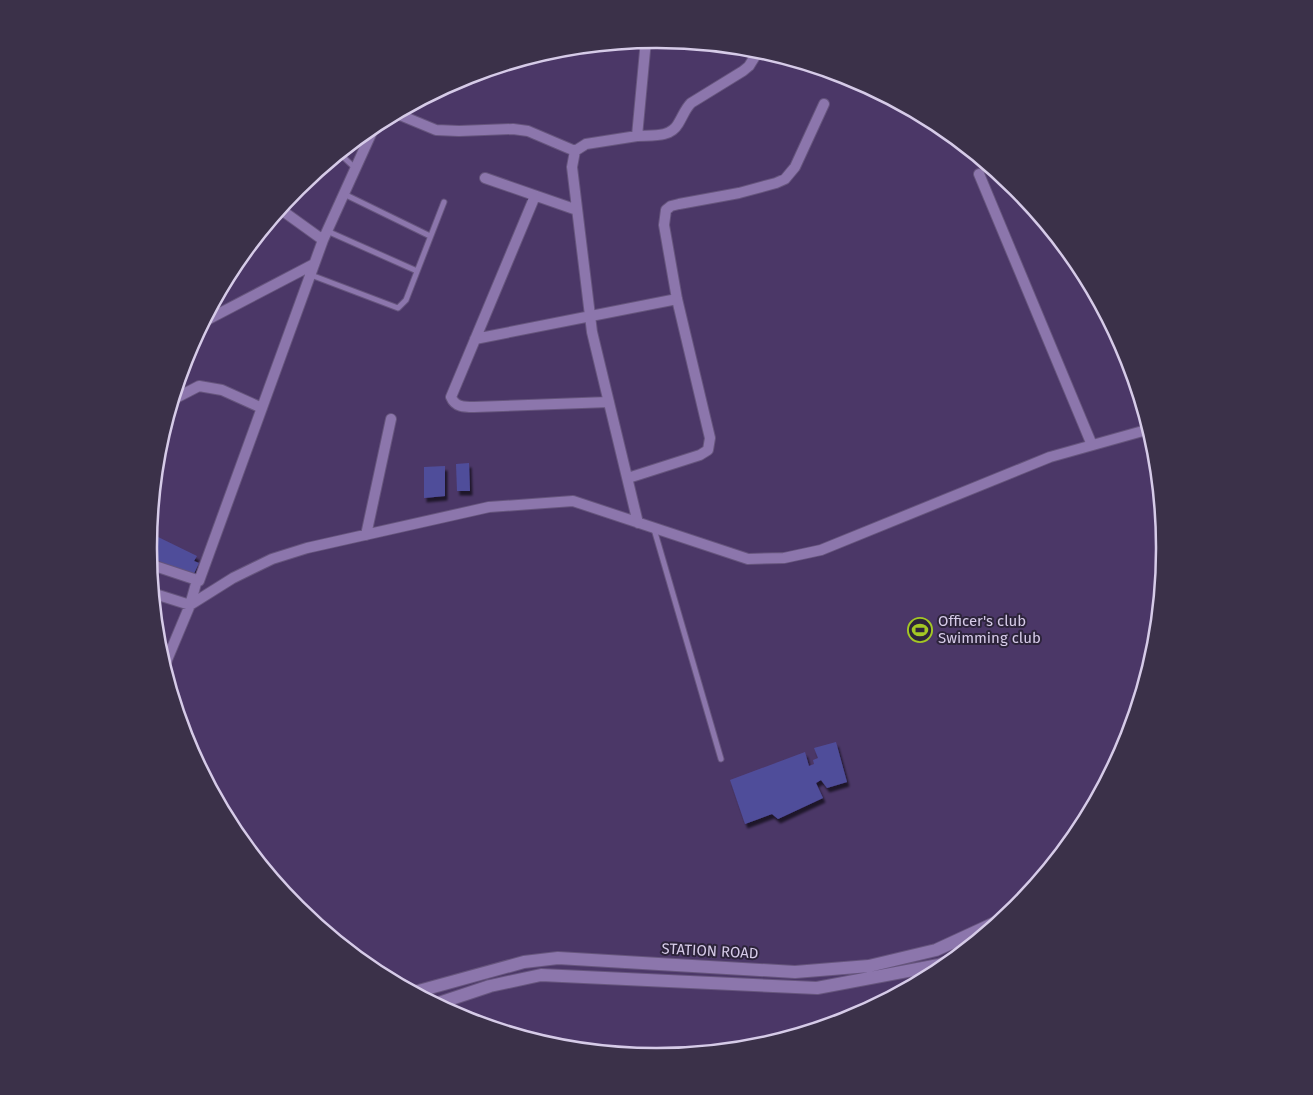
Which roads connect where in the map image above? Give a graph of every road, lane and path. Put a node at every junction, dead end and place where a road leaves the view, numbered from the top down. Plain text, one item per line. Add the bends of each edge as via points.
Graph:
1 (645, 48) edge
2 (755, 57) edge
3 (824, 104) dead end
4 (403, 116) edge
5 (637, 136) junction
6 (369, 139) edge
7 (575, 151) junction
8 (344, 158) edge
9 (356, 168) junction
10 (979, 174) dead end
11 (485, 178) dead end
12 (344, 194) junction
13 (535, 196) junction
14 (444, 202) dead end
15 (577, 210) junction
16 (286, 212) edge
17 (325, 235) junction
18 (430, 236) junction
19 (314, 264) junction
20 (417, 271) junction
21 (310, 275) junction
22 (677, 299) junction
23 (213, 317) edge
24 (590, 317) junction
25 (475, 339) junction
26 (181, 396) edge
27 (609, 402) junction
28 (262, 408) junction
29 (390, 419) dead end
30 (1142, 431) edge
31 (1092, 445) junction
32 (628, 478) junction
33 (638, 523) junction
34 (654, 529) junction
35 (366, 535) junction
36 (158, 567) edge
37 (197, 580) junction
38 (159, 595) edge
39 (190, 605) junction
40 (169, 656) edge
41 (720, 760) dead end
42 (974, 933) edge
43 (524, 962) junction
44 (927, 967) edge
45 (795, 972) junction
46 (529, 977) junction
47 (796, 988) junction
48 (423, 990) edge
49 (446, 1001) edge

1 - 5 street
2 - 5 street via 749,66 691,103 670,133
3 - 22 street via 796,167 785,179 739,193 671,206 666,210 664,225
4 - 7 street via 436,130 528,131
5 - 7 street via 586,144
6 - 9 street
7 - 15 street via 572,167
8 - 9 lane
9 - 12 street
10 - 31 street
11 - 13 street
12 - 17 street
12 - 18 lane
13 - 15 street
13 - 25 street
14 - 18 lane
15 - 24 street
16 - 17 street
17 - 19 street
17 - 20 lane
18 - 20 lane
19 - 21 street
19 - 23 street
20 - 21 lane via 406,300 398,308
21 - 28 street
22 - 24 street
22 - 32 street via 710,445 700,455
24 - 25 street
24 - 27 street
25 - 27 street via 452,397 458,405
26 - 28 street via 199,386 222,390
27 - 32 street
28 - 37 street
29 - 35 street
30 - 31 street
31 - 34 street via 1050,457 821,550 784,558 748,560
32 - 33 street
33 - 34 street
33 - 35 street via 573,501 489,507
34 - 41 lane
35 - 39 street via 272,558
36 - 37 street
37 - 39 street
38 - 39 street
39 - 40 street
42 - 45 main road, STATION ROAD via 936,950 869,966
43 - 45 main road, STATION ROAD via 558,958
43 - 46 main road
43 - 48 main road, STATION ROAD
44 - 47 main road via 829,987
45 - 47 main road
46 - 47 main road via 560,975
46 - 49 main road

